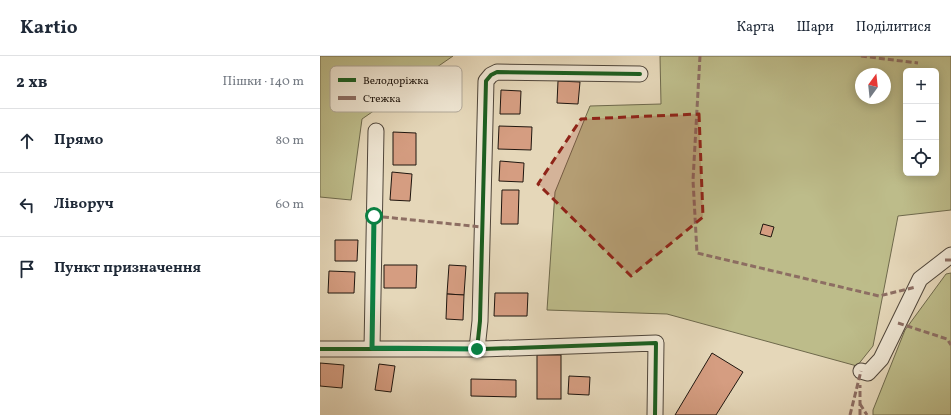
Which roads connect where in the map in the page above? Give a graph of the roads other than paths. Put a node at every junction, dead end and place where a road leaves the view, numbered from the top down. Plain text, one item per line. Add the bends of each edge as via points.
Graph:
1 (640, 74) dead end
2 (376, 131) dead end
3 (951, 255) edge
4 (372, 348) junction
5 (320, 349) edge
6 (477, 349) junction
7 (861, 371) dead end
8 (655, 415) edge

1 - 6 street via 497,72 486,81 480,321
2 - 4 street
3 - 7 street via 920,279 881,359 868,373
4 - 5 street
4 - 6 street
6 - 8 street via 656,342

